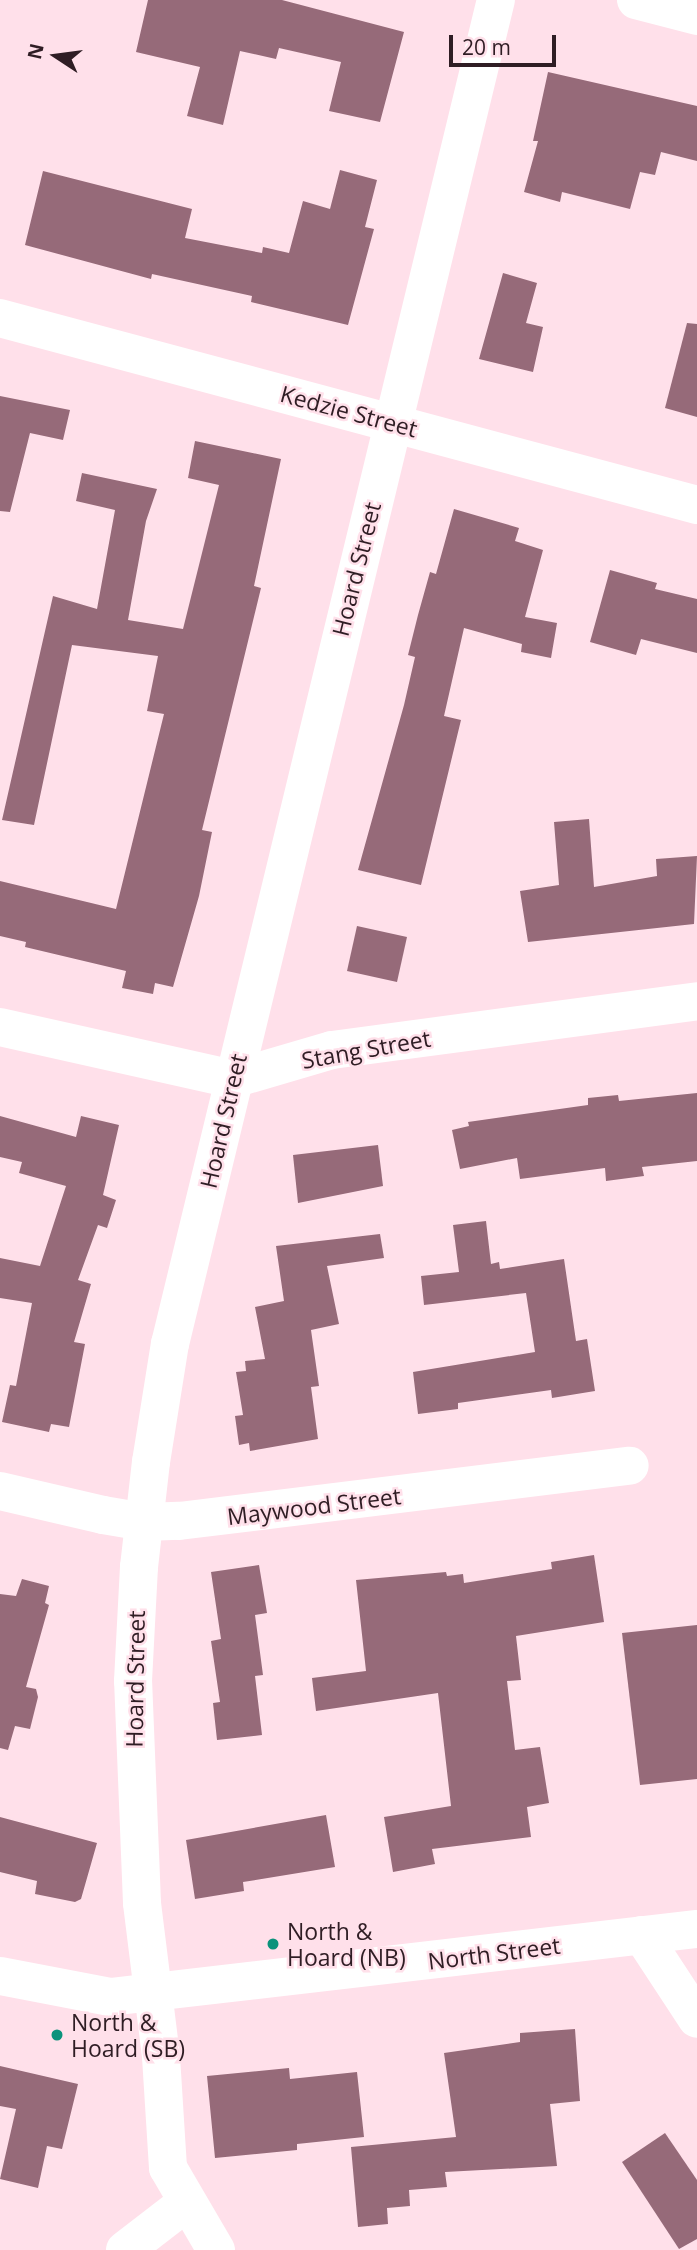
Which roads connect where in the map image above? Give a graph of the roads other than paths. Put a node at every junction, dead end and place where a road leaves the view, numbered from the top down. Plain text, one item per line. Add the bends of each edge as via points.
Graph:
1 (496, 0) edge
2 (636, 0) edge
3 (697, 16) edge
4 (0, 318) edge
5 (391, 424) junction
6 (697, 505) edge
7 (697, 1002) edge
8 (0, 1027) edge
9 (233, 1079) junction
10 (630, 1466) dead end
11 (0, 1491) edge
12 (144, 1522) junction
13 (697, 1929) edge
14 (642, 1935) junction
15 (0, 1976) edge
16 (153, 1992) junction
17 (697, 2019) edge
18 (186, 2203) junction
19 (125, 2250) edge
20 (216, 2250) edge

1 - 5 street, Hoard Street
2 - 3 street
4 - 5 street, Kedzie Street
5 - 6 street, Kedzie Street
5 - 9 street, Hoard Street
7 - 9 street, Stang Street via 332,1050
8 - 9 street, Stang Street
9 - 12 street, Hoard Street via 170,1344
10 - 12 street, Maywood Street
11 - 12 street, Maywood Street
12 - 16 street, Hoard Street via 133,1681 134,1782
13 - 14 street, North Street
14 - 16 street, North Street
14 - 17 street
15 - 16 street, North Street via 78,1994 110,1997
16 - 18 street, Hoard Street via 168,2168
18 - 19 street
18 - 20 street, Hoard Street

